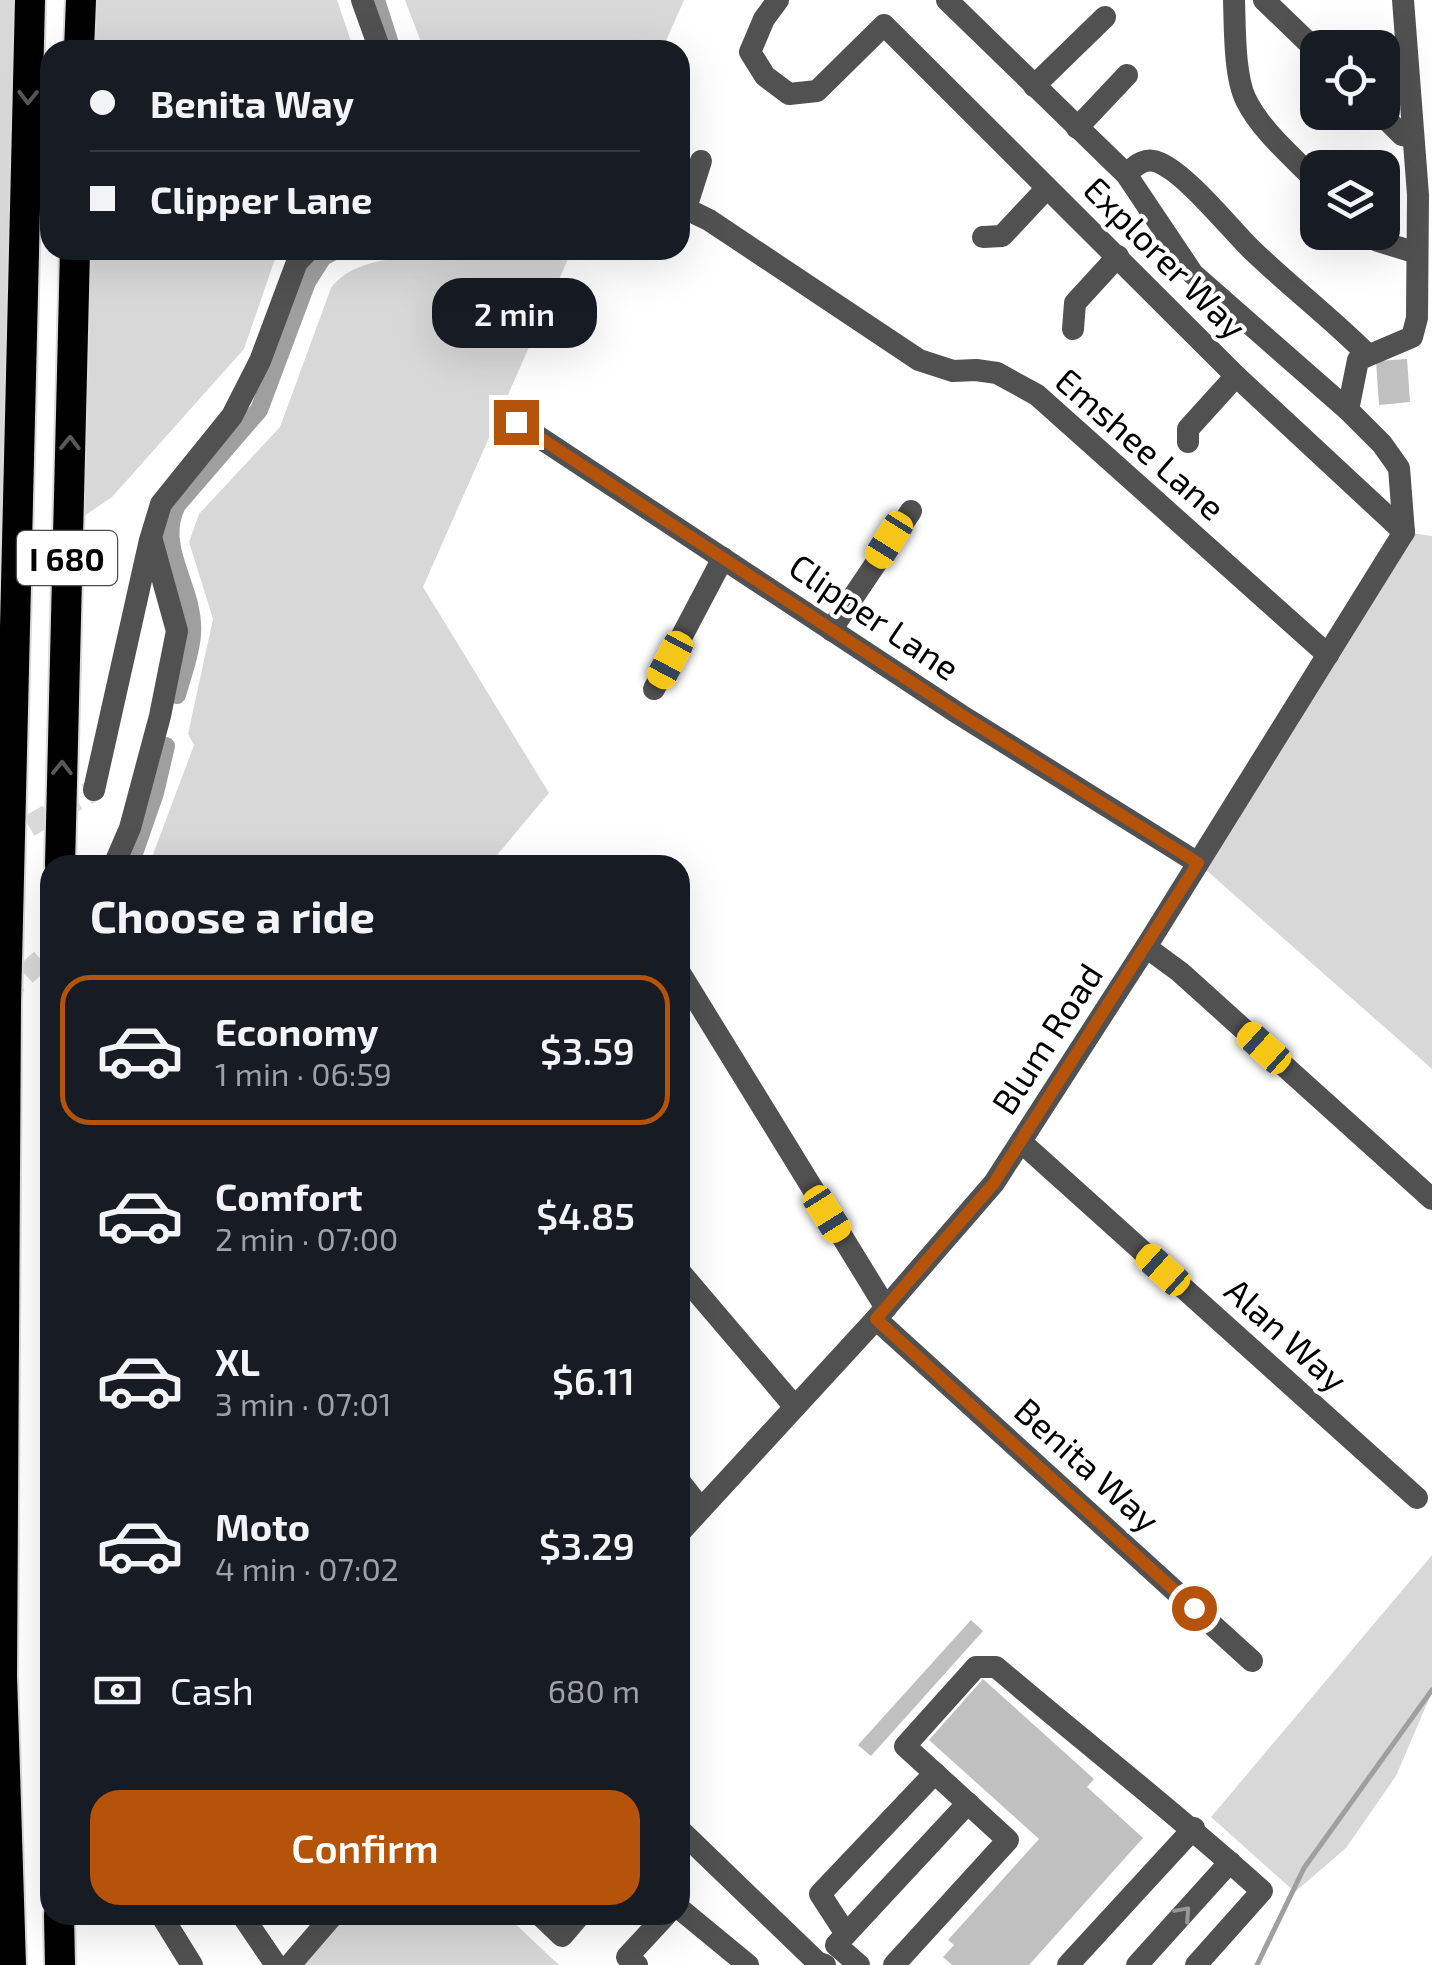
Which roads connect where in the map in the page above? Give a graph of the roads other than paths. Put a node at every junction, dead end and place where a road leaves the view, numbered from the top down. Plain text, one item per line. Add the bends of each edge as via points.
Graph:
1 (30, 0) edge
2 (81, 0) edge
3 (362, 0) edge
4 (778, 0) edge
5 (1234, 0) edge
6 (1264, 0) edge
7 (954, 2) edge
8 (1401, 2) edge
9 (1105, 17) dead end
10 (1300, 35) edge
11 (80, 40) edge
12 (376, 40) edge
13 (1127, 74) dead end
14 (1034, 86) junction
15 (1078, 128) junction
16 (1397, 130) edge
17 (1412, 138) junction
18 (701, 162) dead end
19 (1300, 164) edge
20 (1126, 174) junction
21 (1047, 188) junction
22 (690, 190) edge
23 (690, 212) edge
24 (983, 237) dead end
25 (1400, 248) edge
26 (1416, 253) junction
27 (1118, 256) junction
28 (75, 260) edge
29 (299, 260) edge
30 (1074, 329) dead end
31 (1367, 354) junction
32 (1236, 376) junction
33 (1348, 410) junction
34 (516, 422) dead end
35 (1188, 442) dead end
36 (911, 511) dead end
37 (1404, 532) junction
38 (151, 537) junction
39 (723, 558) junction
40 (832, 630) junction
41 (1328, 656) junction
42 (654, 689) dead end
43 (94, 790) dead end
44 (60, 855) edge
45 (118, 855) edge
46 (1198, 863) junction
47 (1146, 948) junction
48 (690, 990) edge
49 (1021, 1142) junction
50 (1432, 1200) edge
51 (690, 1284) edge
52 (881, 1313) junction
53 (795, 1407) junction
54 (690, 1494) edge
55 (1418, 1498) dead end
56 (702, 1509) junction
57 (690, 1522) edge
58 (1252, 1661) dead end
59 (1, 1680) edge
60 (935, 1773) junction
61 (968, 1803) junction
62 (1194, 1828) junction
63 (690, 1840) edge
64 (1230, 1862) junction
65 (690, 1920) edge
66 (59, 1925) edge
67 (166, 1925) edge
68 (249, 1925) edge
69 (324, 1925) edge
70 (550, 1925) edge
71 (571, 1925) edge
72 (657, 1925) edge
73 (846, 1934) junction
74 (722, 1957) edge
75 (12, 1965) edge
76 (60, 1965) edge
77 (192, 1965) edge
78 (276, 1965) edge
79 (290, 1965) edge
80 (637, 1965) edge
81 (748, 1965) edge
82 (825, 1965) edge
83 (859, 1965) edge
84 (894, 1965) edge
85 (1068, 1965) edge
86 (1138, 1965) edge
87 (1196, 1965) edge

1 -> 59 highway, I 680 via 7,889
2 - 11 highway
3 - 12 street
4 - 21 street, Explorer Way via 750,52 765,76 789,94 817,91 884,25
5 - 19 street via 1244,98
6 - 10 street
7 - 14 street
8 - 17 street
9 - 14 street
13 - 15 street
14 - 15 street
15 - 20 street
16 - 17 street
17 - 26 street
18 - 22 street
20 - 31 street via 1156,160 1175,173
20 - 33 street via 1193,274
21 - 24 street via 1002,236
21 - 27 street, Explorer Way
23 - 41 street, Emshee Lane via 919,360 953,372 998,374 1037,395
25 - 26 street
26 - 31 street via 1412,337
27 - 30 street via 1075,304
27 - 32 street, Explorer Way
44 -> 28 highway, I 680
29 - 38 street via 232,416 161,504
31 - 33 street via 1358,360
32 - 35 street via 1188,429
32 - 37 street, Explorer Way
33 - 37 street via 1399,468
34 - 39 street, Clipper Lane
36 - 40 street
37 - 41 street, Blum Road
38 - 43 street
38 - 45 street via 177,630 160,716
39 - 40 street, Clipper Lane
39 - 42 street
40 - 46 street, Clipper Lane
41 - 46 street, Blum Road
46 - 47 street, Blum Road
47 - 49 street, Blum Road
47 - 50 street
48 - 52 street, Benita Way
49 - 52 street, Blum Road via 964,1220
49 - 55 street, Alan Way
51 - 53 street
52 - 53 street, Blum Road
52 - 58 street, Benita Way
53 - 56 street, Blum Road
54 - 56 street
56 - 57 street, Blum Road
59 - 75 highway, I 680
60 - 61 street
60 - 62 street via 905,1746 976,1667 996,1668
60 - 73 street via 820,1894
61 - 73 street
61 - 84 street via 1008,1840
62 - 64 street
62 - 85 street
63 - 82 street
86 -> 64 street
64 - 87 street via 1262,1891
65 - 74 street
66 - 76 highway
67 - 77 street
68 - 78 street
69 - 79 street
70 - 71 street via 562,1936
72 - 80 street via 628,1956
73 - 83 street via 836,1945
74 - 81 street

